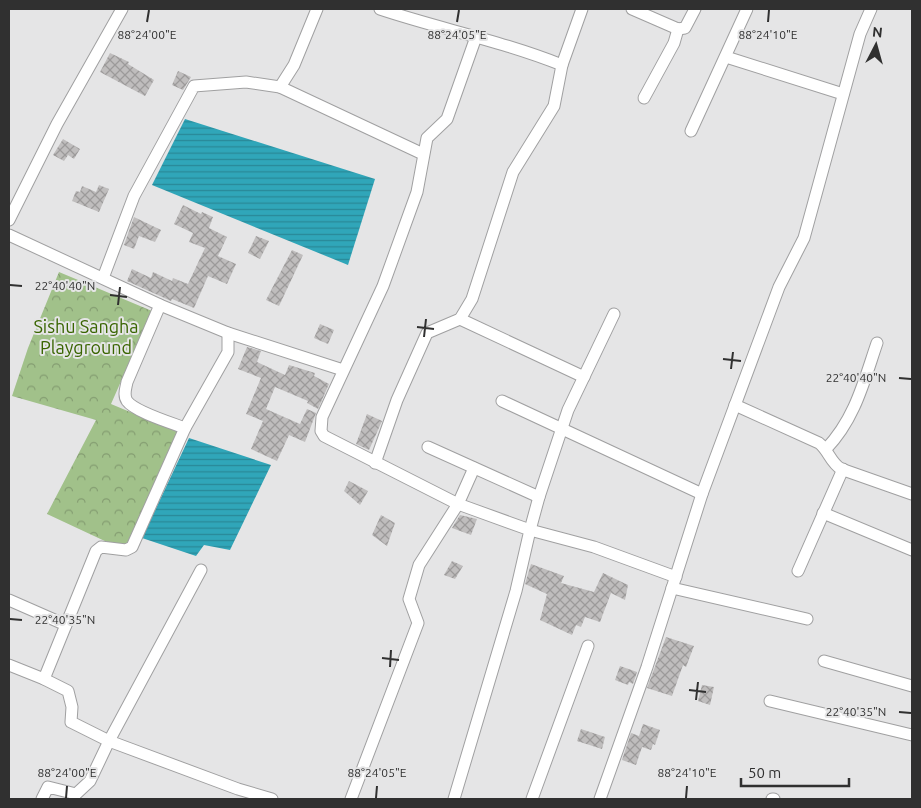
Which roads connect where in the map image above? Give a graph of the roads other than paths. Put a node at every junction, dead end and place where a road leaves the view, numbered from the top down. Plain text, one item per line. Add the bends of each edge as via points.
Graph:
1 (122, 9) edge
2 (317, 9) edge
3 (380, 9) edge
4 (582, 9) edge
5 (632, 9) edge
6 (695, 9) edge
7 (747, 9) edge
8 (871, 9) edge
9 (678, 29) junction
10 (476, 37) junction
11 (726, 57) junction
12 (562, 65) junction
13 (280, 88) junction
14 (843, 94) junction
15 (644, 98) dead end
16 (690, 131) dead end
17 (423, 154) junction
18 (9, 220) edge
19 (9, 235) edge
20 (103, 278) junction
21 (160, 305) junction
22 (614, 314) dead end
23 (460, 319) junction
24 (228, 333) junction
25 (877, 343) dead end
26 (344, 370) junction
27 (584, 377) junction
28 (502, 401) dead end
29 (735, 405) junction
30 (185, 428) junction
31 (562, 428) junction
32 (428, 447) dead end
33 (826, 449) junction
34 (374, 463) junction
35 (474, 468) junction
36 (843, 469) junction
37 (702, 494) junction
38 (912, 494) edge
39 (539, 497) junction
40 (458, 504) junction
41 (823, 513) junction
42 (530, 530) junction
43 (912, 550) edge
44 (200, 570) dead end
45 (798, 570) dead end
46 (674, 582) junction
47 (9, 600) edge
48 (807, 619) dead end
49 (66, 625) junction
50 (588, 646) dead end
51 (824, 661) dead end
52 (9, 665) edge
53 (44, 679) junction
54 (912, 686) edge
55 (770, 701) dead end
56 (912, 735) edge
57 (109, 741) junction
58 (236, 794) edge
59 (42, 799) edge
60 (272, 799) edge
61 (351, 799) edge
62 (454, 799) edge
63 (532, 799) edge
64 (600, 799) edge

1 - 18 street via 56,124
2 - 13 street via 294,65
3 - 10 street
4 - 12 street
5 - 9 street
6 - 9 street via 685,28
7 - 11 street
8 - 14 street via 860,34
9 - 15 street via 674,43
10 - 12 street
10 - 17 street via 447,119 427,138
11 - 14 street
11 - 16 street
12 - 23 street via 554,106 513,172 472,299
13 - 17 street
13 - 20 street via 246,82 194,86 134,196
14 - 29 street via 804,238 779,287
17 - 26 street via 417,192 383,286
19 - 20 street
20 - 21 street
21 - 24 street
21 - 30 street via 125,393 127,401 136,408
22 - 27 street
23 - 27 street
23 - 34 street via 427,333
24 - 26 street
24 - 30 street via 228,352
25 - 33 street via 850,416
26 - 34 street via 322,417 320,431
27 - 31 street
28 - 31 street
29 - 33 street
29 - 37 street
30 - 49 street via 132,546 126,550 101,547 96,551
31 - 37 street
31 - 39 street
32 - 35 street
33 - 36 street via 834,464
34 - 40 street
35 - 39 street
35 - 40 street
36 - 38 street
36 - 41 street
37 - 46 street
39 - 42 street
40 - 42 street
40 - 61 street via 419,565 409,599 418,623
41 - 43 street
41 - 45 street
42 - 46 street via 594,547
42 - 62 street via 516,591
44 - 57 street
46 - 48 street
46 - 64 street
47 - 49 street
49 - 53 street
50 - 63 street
51 - 54 street
52 - 53 street
53 - 57 street via 68,691 71,722
55 - 56 street
57 - 58 street
57 - 59 street via 90,781 76,794 48,787
58 - 60 street

